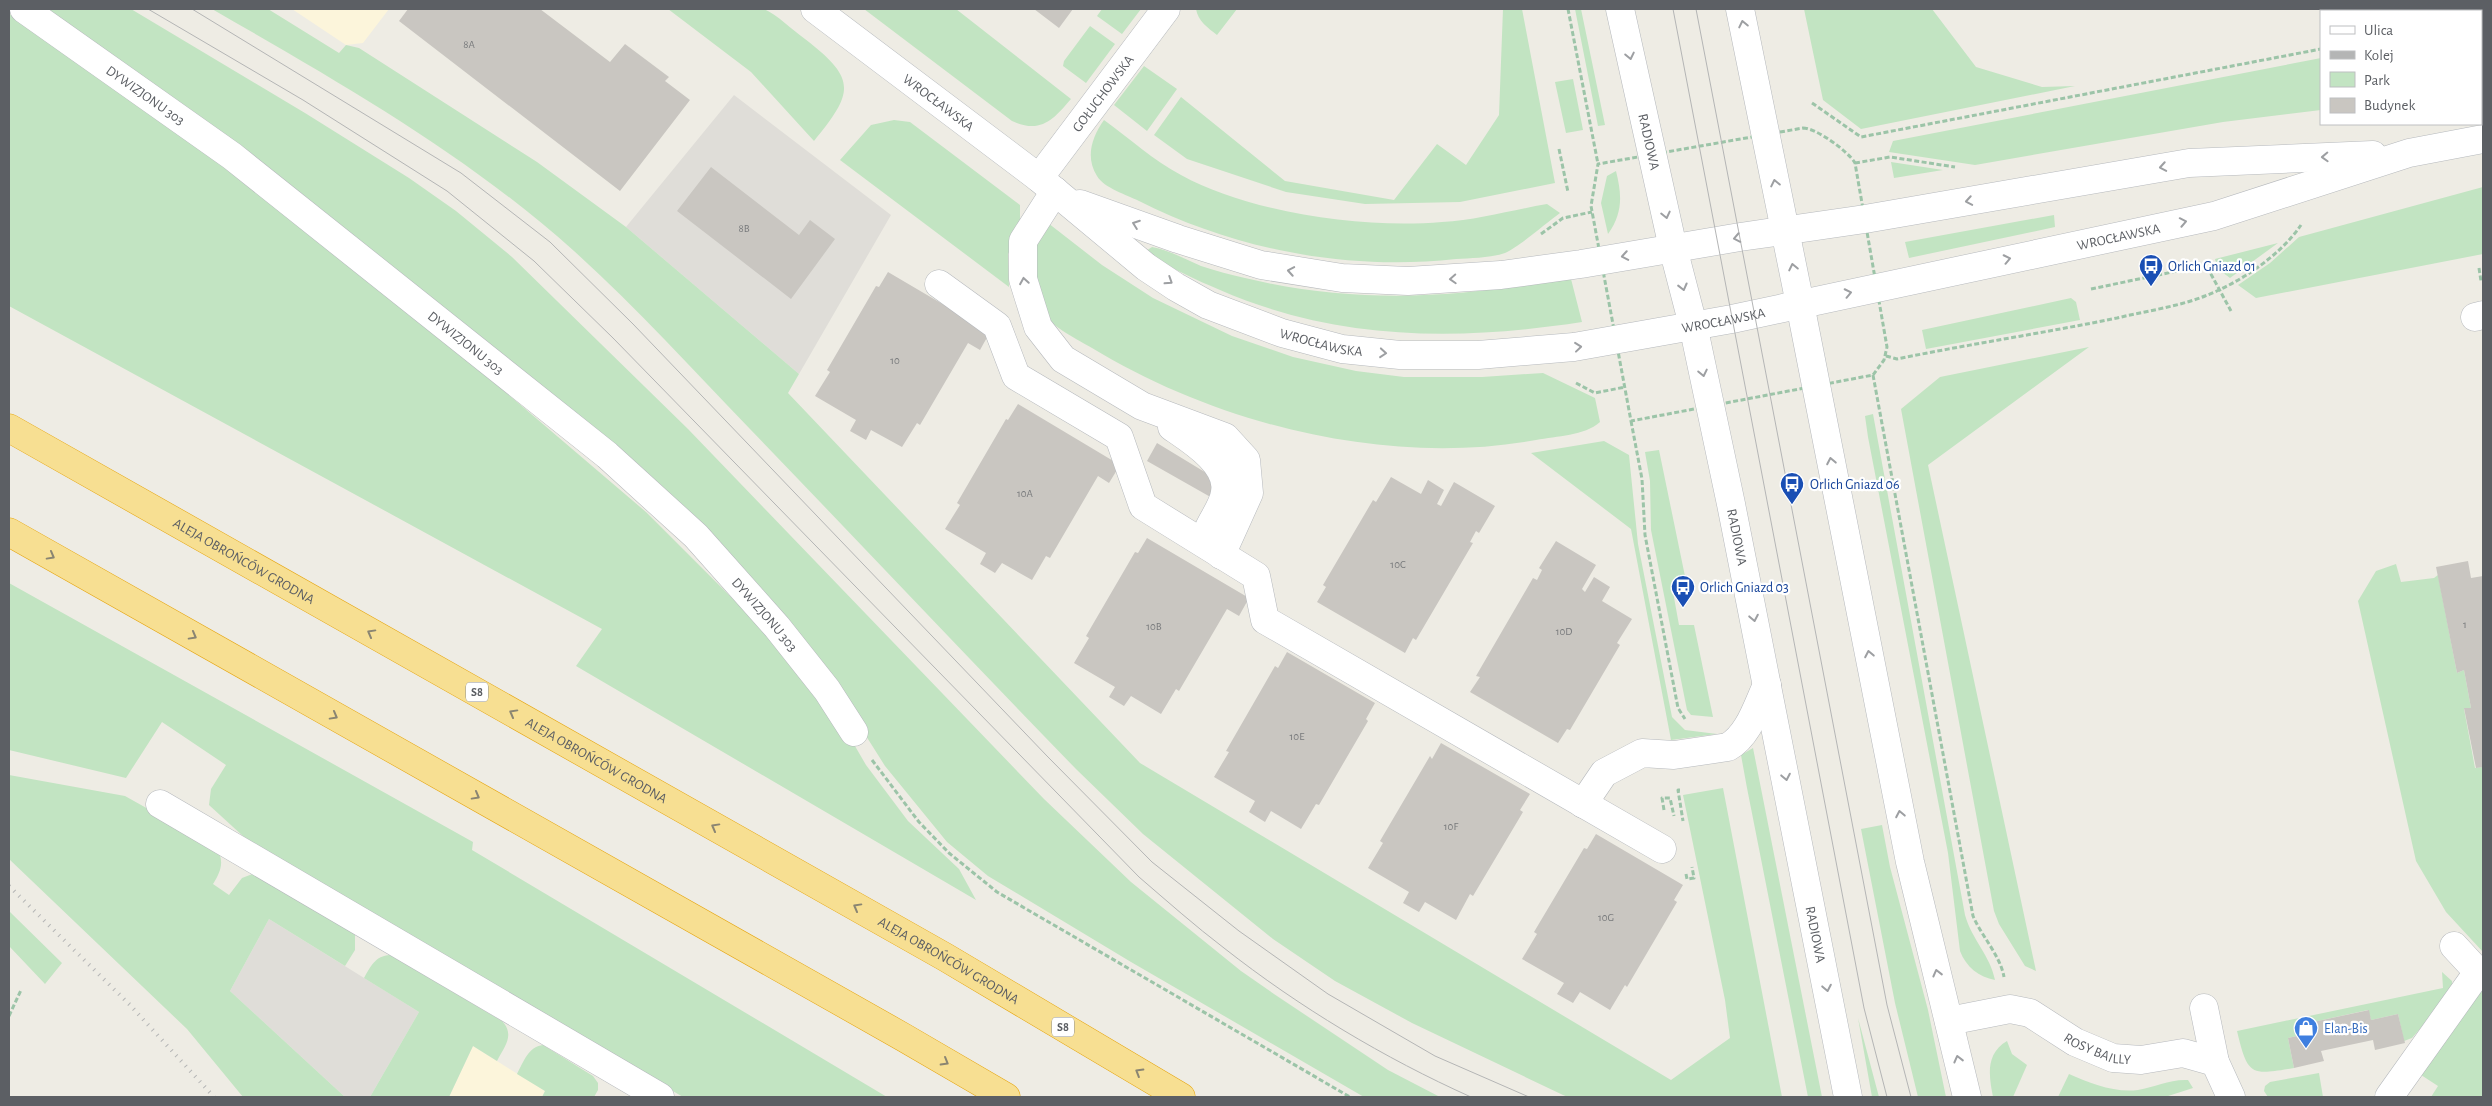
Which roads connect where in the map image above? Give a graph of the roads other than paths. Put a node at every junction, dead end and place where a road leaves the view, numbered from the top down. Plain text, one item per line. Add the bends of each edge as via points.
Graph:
1 (24, 9) edge
2 (815, 9) edge
3 (1166, 9) edge
4 (1620, 9) edge
5 (1740, 9) edge
6 (2483, 139) edge
7 (2409, 153) junction
8 (1052, 189) junction
9 (1785, 230) junction
10 (1673, 248) junction
11 (939, 284) dead end
12 (1800, 304) junction
13 (1693, 325) junction
14 (1142, 406) junction
15 (9, 428) edge
16 (1209, 528) dead end
17 (9, 532) edge
18 (1221, 555) junction
19 (1768, 685) junction
20 (854, 732) road end
21 (160, 804) dead end
22 (1583, 804) junction
23 (1662, 849) dead end
24 (2454, 946) dead end
25 (2481, 974) edge
26 (2204, 1008) dead end
27 (1949, 1020) junction
28 (2215, 1062) junction
29 (660, 1097) edge
30 (1006, 1097) edge
31 (1181, 1097) edge
32 (1848, 1097) edge
33 (1967, 1097) edge
34 (2231, 1097) edge
35 (2389, 1097) edge

1 - 20 street, DYWIZJONU 303 via 232,156 607,455 696,536 777,627 827,690
2 - 8 street, WROCŁAWSKA
3 - 8 street, GOŁUCHOWSKA
4 -> 10 street, RADIOWA
9 -> 5 street
6 - 7 street, WROCŁAWSKA
7 -> 9 street, WROCŁAWSKA via 2189,163
12 -> 7 street, WROCŁAWSKA via 2214,216
10 -> 8 street, WROCŁAWSKA via 1501,275 1408,281 1342,278 1261,266 1178,239
8 -> 13 street, WROCŁAWSKA via 1146,267 1208,304 1282,333 1342,349 1439,356 1496,354 1595,345
14 -> 8 street, GOŁUCHOWSKA via 1063,359 1038,327 1023,279 1023,240
9 -> 10 street, WROCŁAWSKA
12 -> 9 street
10 -> 13 street, RADIOWA
11 - 18 street via 997,326 1016,376 1119,437 1143,506
12 - 13 street, WROCŁAWSKA
27 -> 12 street via 1910,862
13 -> 19 street, RADIOWA
14 - 16 street via 1193,442 1221,467 1226,492
14 - 18 street via 1225,437 1246,460 1249,493
31 -> 15 highway, ALEJA OBROŃCÓW GRODNA / S8 via 927,947
17 -> 30 highway
18 - 22 street via 1256,576 1265,620
19 - 22 street via 1743,734 1735,743 1728,747 1674,755 1642,753 1604,773
19 -> 32 street, RADIOWA
21 - 29 street
22 - 23 street
24 - 25 street
25 - 35 street
26 - 28 street
27 - 28 street, ROSY BAILLY via 2018,1010 2075,1042 2113,1058 2141,1060 2183,1053
33 -> 27 street
28 - 34 street

